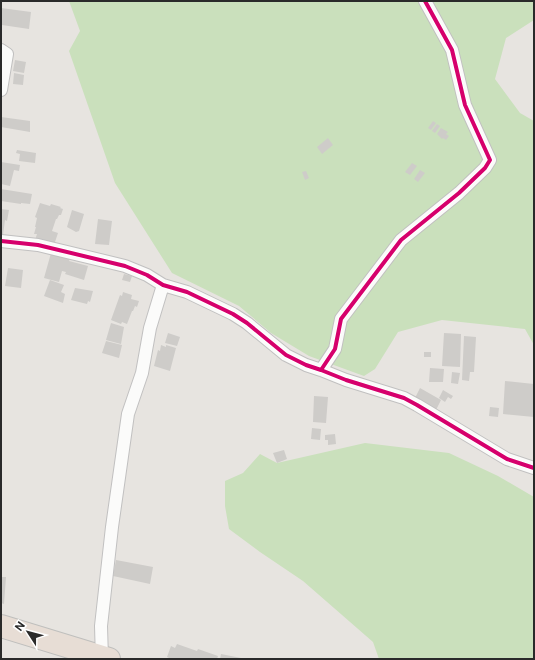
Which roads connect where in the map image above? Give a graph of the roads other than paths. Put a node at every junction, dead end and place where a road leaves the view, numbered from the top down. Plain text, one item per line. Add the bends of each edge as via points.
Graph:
1 (426, 1) edge
2 (1, 50) edge
3 (1, 90) edge
4 (1, 241) edge
5 (163, 285) junction
6 (321, 370) junction
7 (534, 468) edge
8 (1, 626) edge
9 (104, 658) edge

1 - 6 street via 452,50 465,105 490,160 459,193 401,240 341,319 335,349
2 - 3 street via 7,54
4 - 5 street via 38,245 124,266
5 - 6 street via 187,292 233,314 286,355
5 - 9 street via 150,328 142,373 128,414 101,626
6 - 7 street via 404,398 507,459
8 - 9 highway

